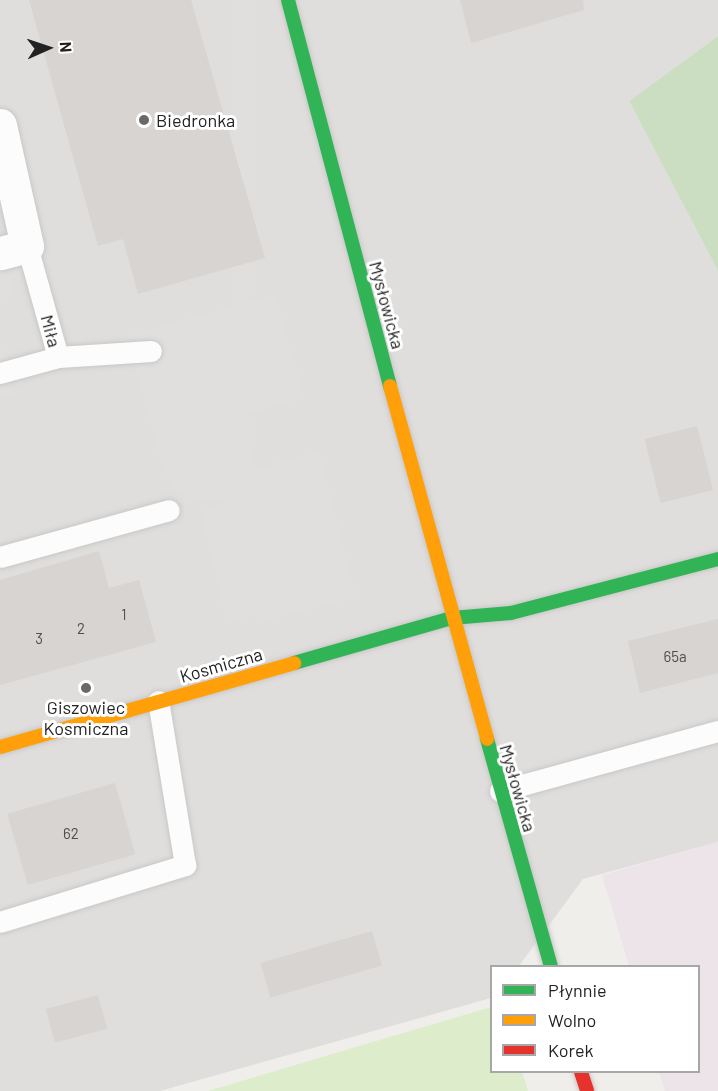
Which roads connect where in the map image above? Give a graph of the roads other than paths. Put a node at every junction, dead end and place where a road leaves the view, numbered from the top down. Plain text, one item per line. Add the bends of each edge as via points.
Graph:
1 (288, 0) edge
2 (0, 125) edge
3 (14, 250) edge
4 (152, 351) dead end
5 (58, 357) junction
6 (0, 373) edge
7 (169, 510) dead end
8 (0, 558) edge
9 (718, 559) edge
10 (452, 618) junction
11 (158, 701) junction
12 (718, 731) edge
13 (0, 747) edge
14 (500, 791) junction
15 (0, 922) edge
16 (551, 965) edge
17 (582, 1073) edge
18 (587, 1091) edge

1 - 10 street, Mysłowicka
2 - 3 street, Miła
3 - 5 lane, Miła
4 - 5 lane
5 - 6 lane, Miła
7 - 8 lane
9 - 10 street via 511,613
10 - 11 street, Kosmiczna
10 - 14 street, Mysłowicka
11 - 13 street, Kosmiczna
11 - 15 lane via 185,865
12 - 14 lane
14 - 16 street, Mysłowicka
17 - 18 street

